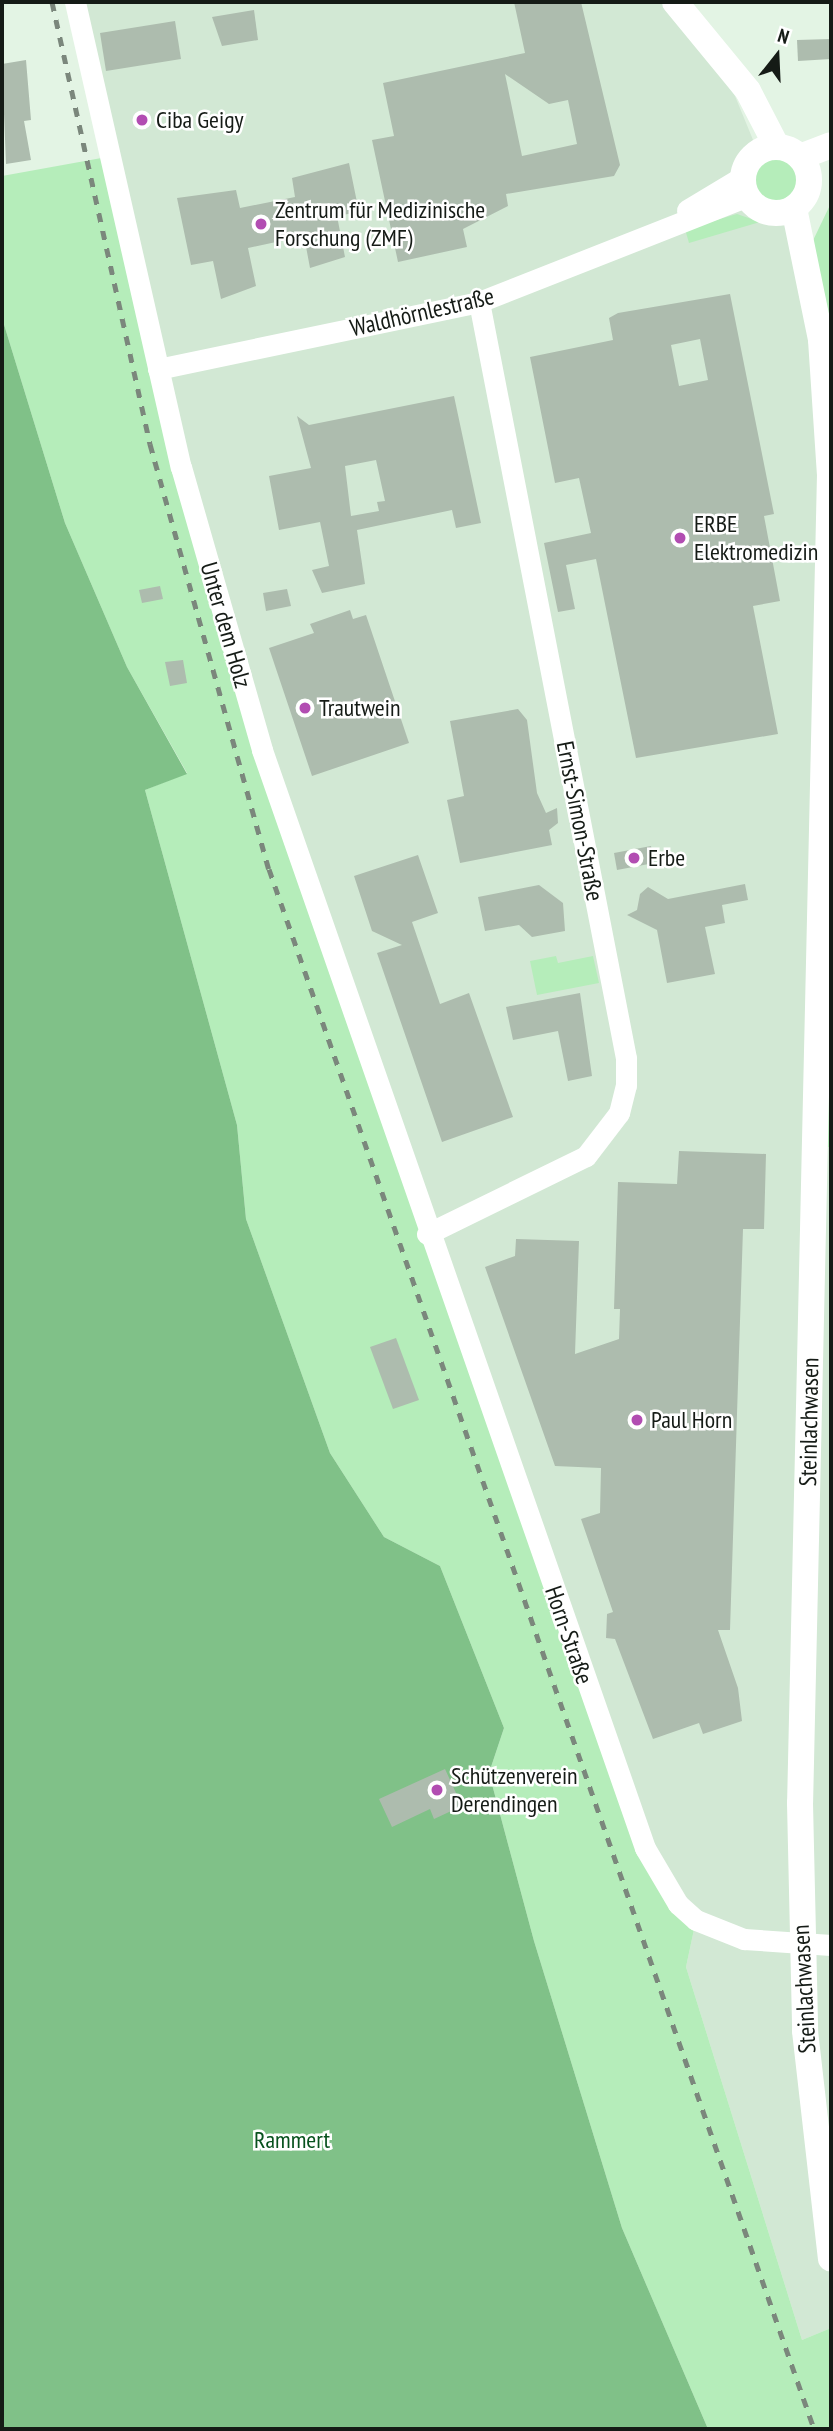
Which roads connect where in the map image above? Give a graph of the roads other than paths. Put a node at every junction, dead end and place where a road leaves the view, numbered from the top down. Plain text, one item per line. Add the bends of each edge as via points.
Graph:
1 (75, 2) edge
2 (675, 2) edge
3 (831, 145) edge
4 (773, 146) junction
5 (831, 168) edge
6 (809, 183) junction
7 (744, 187) junction
8 (794, 208) junction
9 (479, 302) junction
10 (158, 369) junction
11 (427, 1234) junction
12 (822, 1234) edge
13 (801, 1945) junction
14 (831, 1945) edge
15 (831, 2259) edge

1 - 10 street, Unter dem Holz
2 - 4 street via 729,69
3 - 4 street
4 - 6 street
4 - 7 street
5 - 6 street
6 - 8 street
7 - 8 street via 764,212
7 - 9 street, Waldhörnlestraße
8 - 12 street, Steinlachwasen via 821,340 830,464
9 - 10 street, Waldhörnlestraße
9 - 11 street, Ernst-Simon-Straße via 624,1047 626,1085 620,1113 586,1156
10 - 11 street, Unter dem Holz via 262,750
11 - 13 street, Horn-Straße via 645,1848 678,1904 696,1920 744,1939
12 - 13 street, Steinlachwasen
13 - 14 street, Horn-Straße
13 - 15 street, Steinlachwasen via 813,2127

